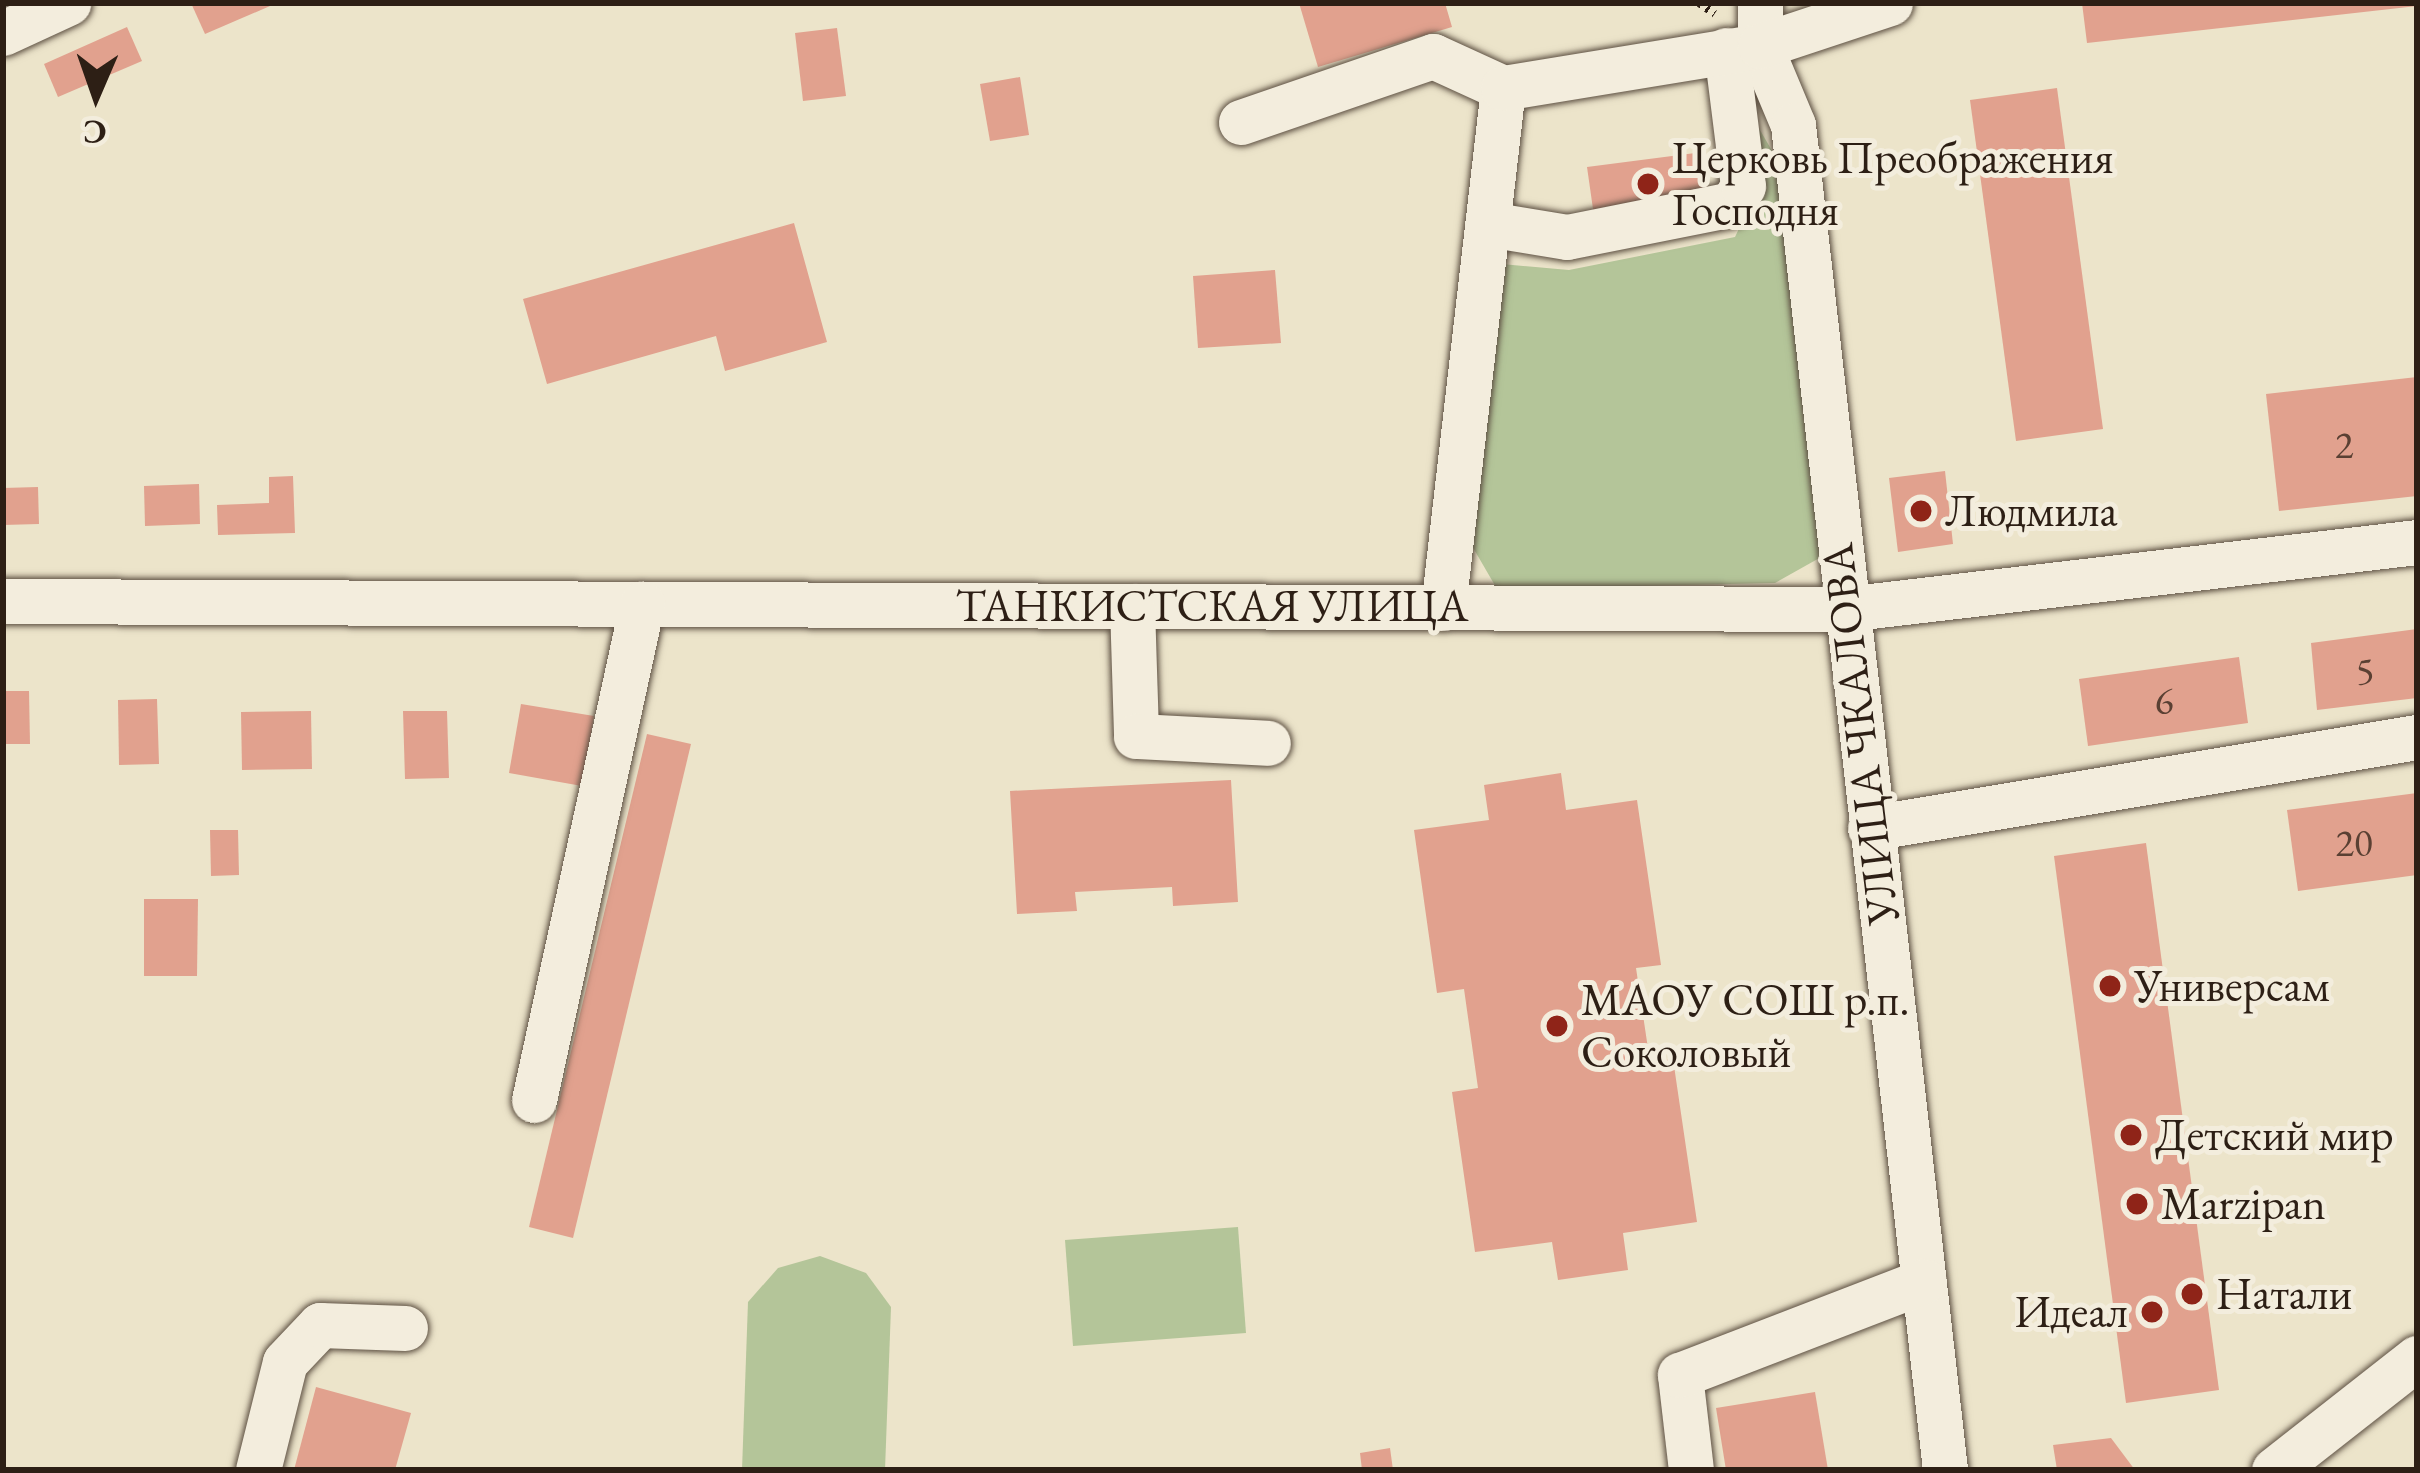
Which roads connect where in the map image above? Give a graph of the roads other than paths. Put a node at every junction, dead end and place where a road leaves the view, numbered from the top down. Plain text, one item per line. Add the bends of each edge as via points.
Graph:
1 (68, 3) edge
2 (1890, 3) edge
3 (3, 33) edge
4 (1749, 33) edge
5 (1503, 88) junction
6 (1240, 122) dead end
7 (1488, 224) junction
8 (2417, 542) edge
9 (3, 602) edge
10 (642, 604) junction
11 (1132, 606) junction
12 (1443, 608) junction
13 (1845, 609) junction
14 (2417, 737) edge
15 (1268, 742) dead end
16 (1870, 828) junction
17 (534, 1100) dead end
18 (1923, 1281) junction
19 (405, 1328) dead end
20 (2417, 1358) edge
21 (258, 1470) edge
22 (1691, 1470) edge
23 (1945, 1470) edge
24 (2274, 1470) edge

1 - 3 street
2 - 4 street
4 - 5 street
4 - 7 street via 1743,186 1732,204 1567,237
4 - 13 street, УЛИЦА ЧКАЛОВА via 1793,125
5 - 6 street via 1433,56
5 - 7 street
7 - 12 street
8 - 13 street, ТАНКИСТСКАЯ УЛИЦА
9 - 10 street, ТАНКИСТСКАЯ УЛИЦА
10 - 11 street, ТАНКИСТСКАЯ УЛИЦА
10 - 17 street
11 - 12 street, ТАНКИСТСКАЯ УЛИЦА
11 - 15 street via 1136,736
12 - 13 street, ТАНКИСТСКАЯ УЛИЦА
13 - 16 street, УЛИЦА ЧКАЛОВА
14 - 16 street
16 - 18 street, УЛИЦА ЧКАЛОВА
18 - 22 street via 1680,1375
18 - 23 street, УЛИЦА ЧКАЛОВА
19 - 21 street via 320,1325 285,1361
20 - 24 street

